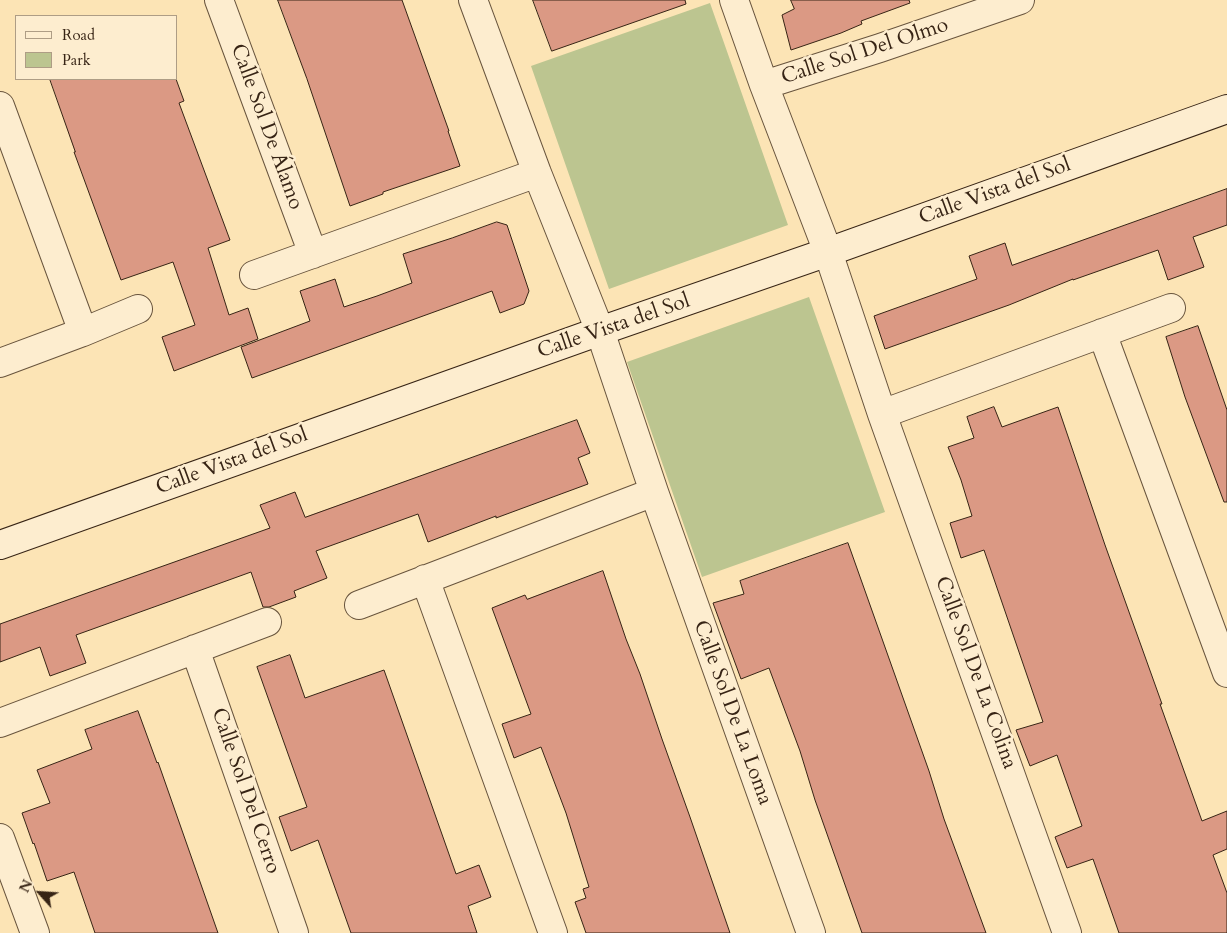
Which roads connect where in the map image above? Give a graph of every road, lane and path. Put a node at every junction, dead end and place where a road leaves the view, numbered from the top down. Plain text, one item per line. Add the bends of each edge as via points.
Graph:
1 (219, 0) edge
2 (473, 0) edge
3 (734, 0) edge
4 (1002, 3) edge
5 (764, 85) junction
6 (0, 106) edge
7 (1227, 108) edge
8 (537, 173) junction
9 (828, 252) junction
10 (313, 254) junction
11 (254, 275) dead end
12 (1171, 308) dead end
13 (138, 309) dead end
14 (600, 331) junction
15 (83, 332) junction
16 (1102, 334) junction
17 (0, 363) edge
18 (882, 414) junction
19 (654, 492) junction
20 (0, 545) edge
21 (425, 579) junction
22 (359, 605) dead end
23 (267, 622) dead end
24 (195, 649) junction
25 (1227, 673) edge
26 (0, 723) edge
27 (0, 838) edge
28 (35, 933) edge
29 (294, 933) edge
30 (553, 933) edge
31 (811, 933) edge
32 (1067, 933) edge

1 - 10 street, Calle Sol De Álamo
2 - 8 street
3 - 5 street, Calle Sol Del Olmo
4 - 5 street, Calle Sol Del Olmo via 880,48
5 - 9 street, Calle Sol Del Olmo
6 - 15 street
7 - 9 street, Calle Vista del Sol
8 - 10 street
8 - 14 street
9 - 14 street, Calle Vista del Sol
9 - 18 street, Calle Sol De La Colina
10 - 11 street
12 - 16 street
13 - 15 street
14 - 19 street, Calle Sol De La Loma
14 - 20 street, Calle Vista del Sol
15 - 17 street
16 - 18 street
16 - 25 street
18 - 32 street, Calle Sol De La Colina
19 - 21 street
19 - 31 street, Calle Sol De La Loma
21 - 22 street
21 - 30 street
23 - 24 street
24 - 26 street
24 - 29 street, Calle Sol Del Cerro
27 - 28 street

